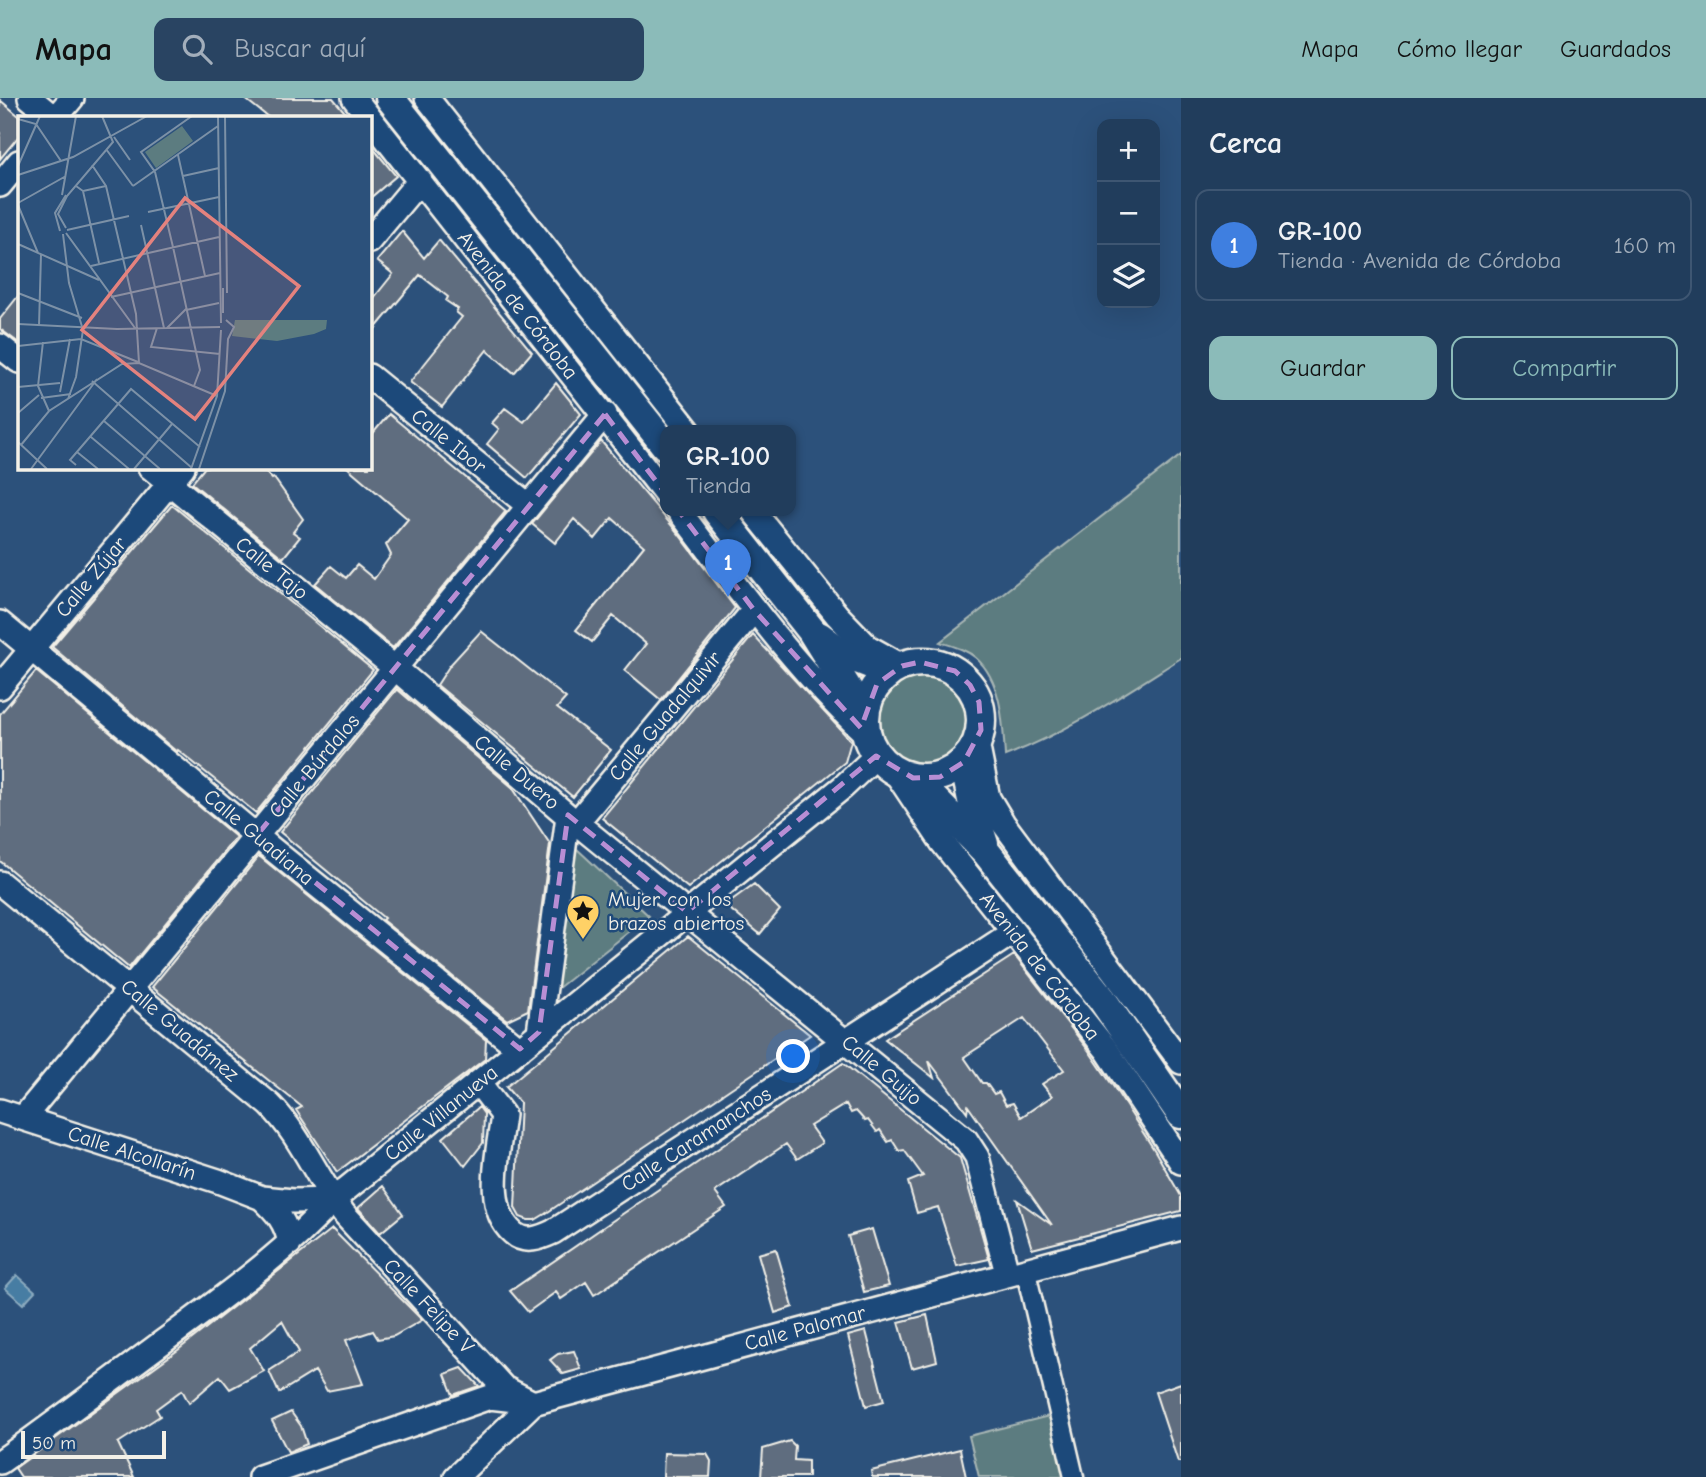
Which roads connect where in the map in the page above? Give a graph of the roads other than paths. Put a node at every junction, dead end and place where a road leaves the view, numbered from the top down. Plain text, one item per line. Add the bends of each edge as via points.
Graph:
1 (30, 98) edge
2 (72, 98) edge
3 (354, 98) edge
4 (390, 98) edge
5 (427, 98) edge
6 (54, 116) edge
7 (56, 116) edge
8 (368, 116) edge
9 (371, 119) edge
10 (18, 163) edge
11 (420, 180) junction
12 (0, 185) edge
13 (371, 239) edge
14 (0, 346) edge
15 (18, 360) edge
16 (371, 378) edge
17 (605, 414) junction
18 (684, 425) edge
19 (660, 439) edge
20 (156, 469) edge
21 (176, 475) edge
22 (660, 486) edge
23 (529, 506) junction
24 (683, 516) edge
25 (721, 516) edge
26 (757, 516) edge
27 (754, 610) junction
28 (0, 623) edge
29 (811, 630) junction
30 (31, 648) junction
31 (395, 668) junction
32 (896, 669) junction
33 (0, 687) edge
34 (883, 751) junction
35 (971, 753) junction
36 (573, 819) junction
37 (257, 835) junction
38 (988, 853) junction
39 (0, 883) edge
40 (687, 912) junction
41 (1012, 933) junction
42 (129, 988) junction
43 (540, 1032) junction
44 (846, 1040) junction
45 (520, 1049) junction
46 (1181, 1062) edge
47 (479, 1084) junction
48 (0, 1111) edge
49 (1181, 1114) edge
50 (23, 1118) junction
51 (1181, 1162) edge
52 (262, 1198) junction
53 (333, 1200) junction
54 (1181, 1228) edge
55 (290, 1243) junction
56 (1016, 1271) junction
57 (533, 1403) junction
58 (0, 1463) edge
59 (9, 1477) edge
60 (260, 1477) edge
61 (456, 1477) edge
62 (1074, 1477) edge

1 - 6 street
2 - 7 street
3 - 8 street, Avenida de Córdoba
4 - 19 street, Avenida de Córdoba
5 - 18 street
9 - 11 street, Avenida de Córdoba
10 - 12 street
11 - 13 street
11 - 17 street, Avenida de Córdoba
14 - 15 street
16 - 23 street, Calle Ibor
17 - 22 street, Avenida de Córdoba
17 - 23 street, Calle Búrdalos
20 - 21 street, Calle Tajo
21 - 30 street, Calle Zújar
21 - 31 street, Calle Tajo
23 - 31 street, Calle Búrdalos
24 - 27 street, Avenida de Córdoba
25 - 29 street, Avenida de Córdoba
26 - 32 street via 837,615
27 - 34 street, Avenida de Córdoba via 838,707
27 - 36 street, Calle Guadalquivir
28 - 30 street, Calle Guadiana
29 - 32 street, Avenida de Córdoba via 842,653
29 - 34 street, Avenida de Córdoba
30 - 33 street, Calle Zújar
30 - 37 street, Calle Guadiana
31 - 36 street, Calle Duero
31 - 37 street, Calle Búrdalos
32 - 34 street via 877,684 869,698
32 - 35 street via 920,662 938,664 970,685 982,716
34 - 35 street via 940,777
34 - 38 street, Avenida de Córdoba
34 - 40 street, Calle Villanueva
34 - 41 street, Avenida de Córdoba via 942,842
35 - 38 street, Avenida de Córdoba via 976,819
35 - 46 street via 1003,823
36 - 40 street, Calle Guijo
36 - 43 street, Calle Duero
37 - 42 street, Calle Búrdalos
37 - 45 street, Calle Guadiana
38 - 49 street, Avenida de Córdoba via 1102,999
39 - 42 street, Calle Guadámez
40 - 43 street, Calle Villanueva
40 - 44 street, Calle Guijo
41 - 44 street, Calle Caramanchos
41 - 51 street, Avenida de Córdoba via 1105,1049
42 - 50 street, Calle Búrdalos
42 - 53 street, Calle Guadámez via 286,1122
43 - 45 street, Calle Villanueva
44 - 47 street, Calle Caramanchos via 537,1240 517,1237 497,1209 503,1115
44 - 56 street, Calle Guijo via 966,1140 977,1157
45 - 47 street, Calle Villanueva
47 - 53 street, Calle Villanueva
48 - 50 street, Calle Alcollarín
50 - 52 street, Calle Alcollarín
52 - 53 street, Calle Alcollarín
52 - 55 street, Calle Alcollarín via 279,1213
53 - 55 street, Calle Villanueva
53 - 57 street, Calle Felipe V via 505,1388
54 - 56 street, Calle Palomar
55 - 58 street, Calle Villanueva
56 - 57 street, Calle Palomar
56 - 62 street
57 - 60 street via 490,1397
57 - 61 street, Calle Palomar
58 - 59 street

